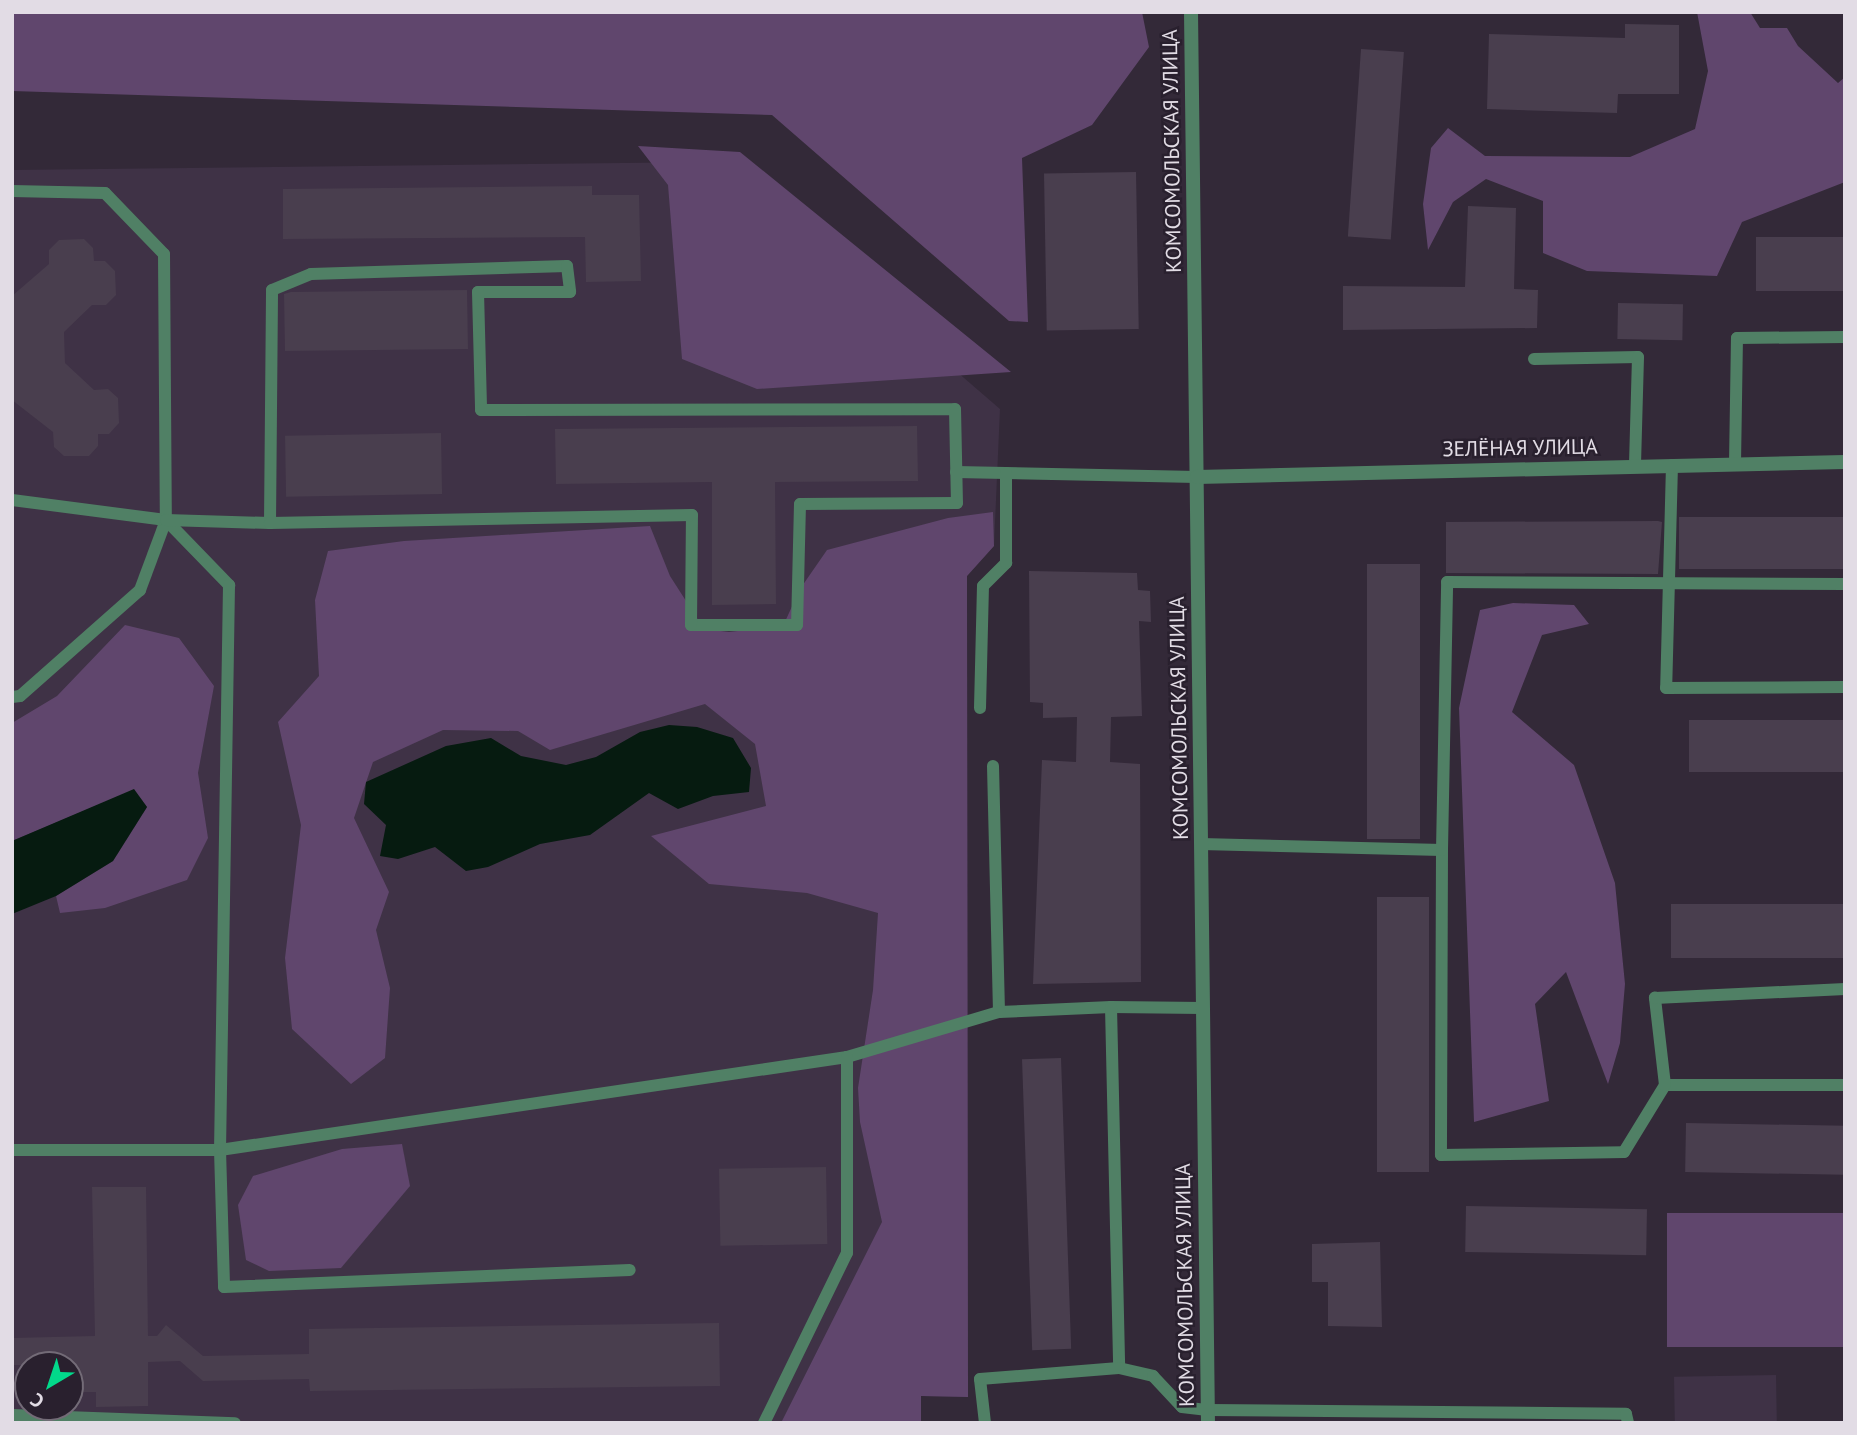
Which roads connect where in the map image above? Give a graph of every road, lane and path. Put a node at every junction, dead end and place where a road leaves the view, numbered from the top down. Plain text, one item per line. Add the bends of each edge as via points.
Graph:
1 (1191, 12) edge
2 (12, 191) edge
3 (1845, 337) edge
4 (1534, 359) dead end
5 (1845, 462) edge
6 (1672, 464) junction
7 (1735, 464) junction
8 (1636, 466) junction
9 (956, 472) junction
10 (1006, 473) junction
11 (1197, 477) junction
12 (12, 500) edge
13 (166, 520) junction
14 (270, 523) junction
15 (1668, 582) junction
16 (1845, 584) edge
17 (1845, 687) edge
18 (12, 697) edge
19 (980, 708) dead end
20 (993, 766) dead end
21 (1201, 844) junction
22 (1442, 850) junction
23 (1845, 989) edge
24 (1111, 1007) junction
25 (1203, 1008) junction
26 (999, 1012) junction
27 (847, 1057) junction
28 (1665, 1085) junction
29 (1845, 1086) edge
30 (12, 1150) edge
31 (220, 1150) junction
32 (630, 1270) dead end
33 (1119, 1368) junction
34 (12, 1415) edge
35 (1208, 1416) edge
36 (235, 1423) edge
37 (764, 1423) edge
38 (985, 1423) edge
39 (1628, 1423) edge

1 - 11 street, КОМСОМОЛЬСКАЯ УЛИЦА
2 - 13 lane via 105,193 163,254
3 - 7 lane via 1737,338
4 - 8 lane via 1638,357
5 - 7 street, ЗЕЛЁНАЯ УЛИЦА
6 - 7 street, ЗЕЛЁНАЯ УЛИЦА
6 - 8 street, ЗЕЛЁНАЯ УЛИЦА
6 - 15 lane
8 - 11 street, ЗЕЛЁНАЯ УЛИЦА
9 - 10 lane
9 - 14 lane via 957,503 800,503 797,625 691,625 692,515
9 - 14 lane via 954,409 481,410 478,292 570,292 567,266 311,274 272,290
10 - 11 lane
10 - 19 lane via 1006,563 984,586
11 - 21 street, КОМСОМОЛЬСКАЯ УЛИЦА
12 - 13 lane
13 - 14 lane
13 - 18 lane via 141,590 20,696
13 - 31 lane via 229,585
15 - 16 lane
15 - 17 lane via 1666,688
15 - 22 lane via 1447,582
20 - 26 lane
21 - 22 lane
21 - 25 street, КОМСОМОЛЬСКАЯ УЛИЦА
22 - 28 lane via 1441,1155 1624,1152
23 - 28 lane via 1655,998
24 - 25 lane
24 - 26 lane
24 - 33 lane
25 - 35 street, КОМСОМОЛЬСКАЯ УЛИЦА
26 - 27 lane
27 - 31 lane
27 - 37 lane via 847,1253
28 - 29 lane
30 - 31 lane
31 - 32 lane via 223,1287
33 - 35 lane via 1153,1376 1182,1407
33 - 38 lane via 980,1379
34 - 36 lane
35 - 39 lane via 1626,1414

